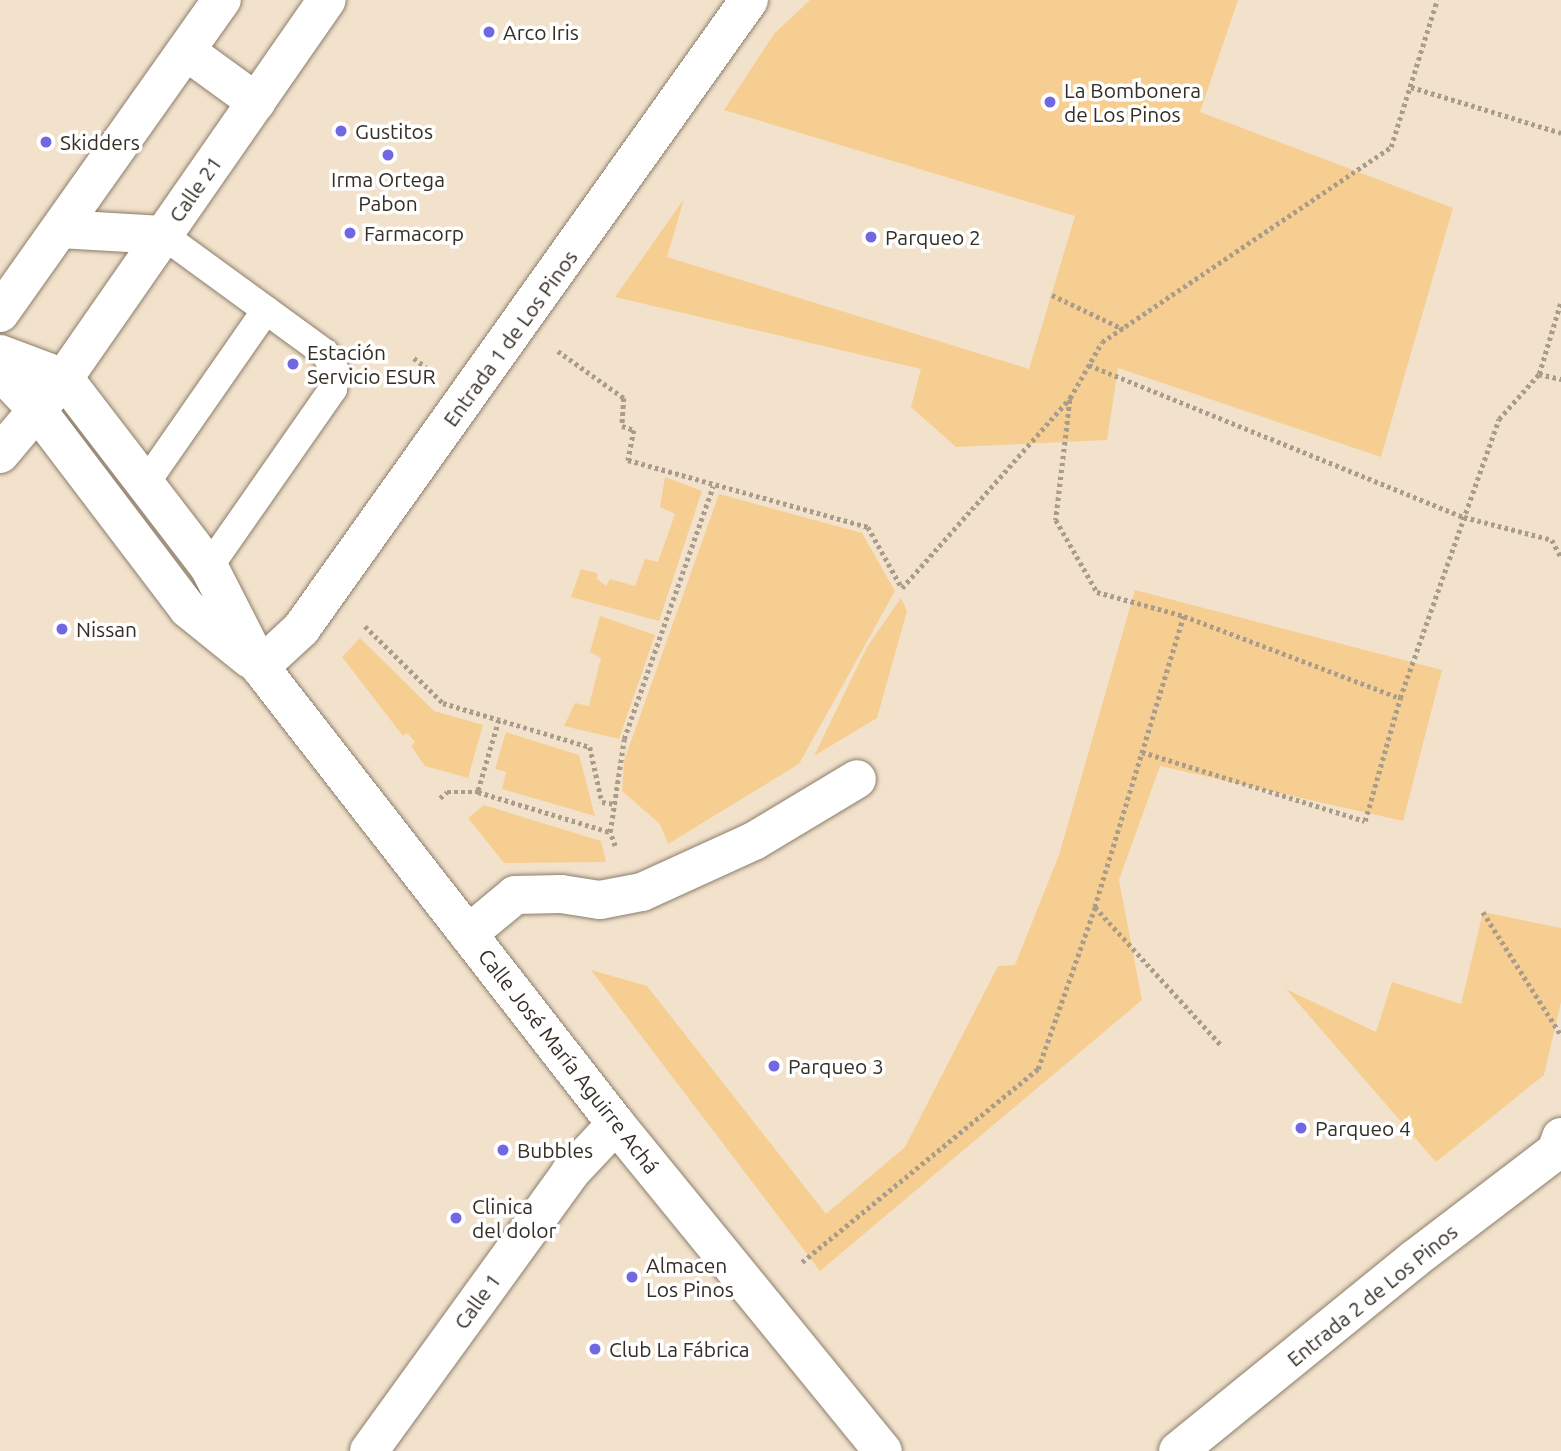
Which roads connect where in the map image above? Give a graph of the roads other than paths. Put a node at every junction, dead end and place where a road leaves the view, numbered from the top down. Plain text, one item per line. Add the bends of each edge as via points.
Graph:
1 (222, 0) edge
2 (327, 0) edge
3 (749, 0) edge
4 (186, 51) junction
5 (256, 102) junction
6 (60, 229) junction
7 (163, 235) junction
8 (267, 310) junction
9 (0, 313) edge
10 (0, 355) edge
11 (0, 370) edge
12 (64, 379) junction
13 (37, 410) junction
14 (0, 454) edge
15 (145, 485) junction
16 (209, 568) junction
17 (260, 667) junction
18 (857, 779) dead end
19 (468, 934) junction
20 (616, 1124) junction
21 (1561, 1136) edge
22 (369, 1451) edge
23 (883, 1451) edge
24 (1178, 1451) edge

1 - 4 street
2 - 5 street, Calle 21
3 - 17 street, Entrada 1 de Los Pinos via 301,629
4 - 5 street
4 - 6 street
5 - 7 street, Calle 21
6 - 7 street
6 - 9 street
7 - 8 lane
7 - 12 street, Calle 21
8 - 15 lane
8 - 16 lane via 325,353 335,371 333,389
10 - 12 street
11 - 13 street, Calle José María Aguirre Achá
12 - 13 street, Calle 21
12 - 15 street, Calle José María Aguirre Achá
13 - 14 street
13 - 17 street, Calle José María Aguirre Achá via 188,609
15 - 16 street, Calle José María Aguirre Achá
16 - 17 street, Calle José María Aguirre Achá
17 - 19 street, Calle José María Aguirre Achá
18 - 19 street via 754,841 642,892 600,900 561,894 515,895
19 - 20 street, Calle José María Aguirre Achá
20 - 22 street, Calle 1 via 570,1173
20 - 23 street, Calle José María Aguirre Achá
21 - 24 street, Entrada 2 de Los Pinos via 1556,1151 1413,1260

